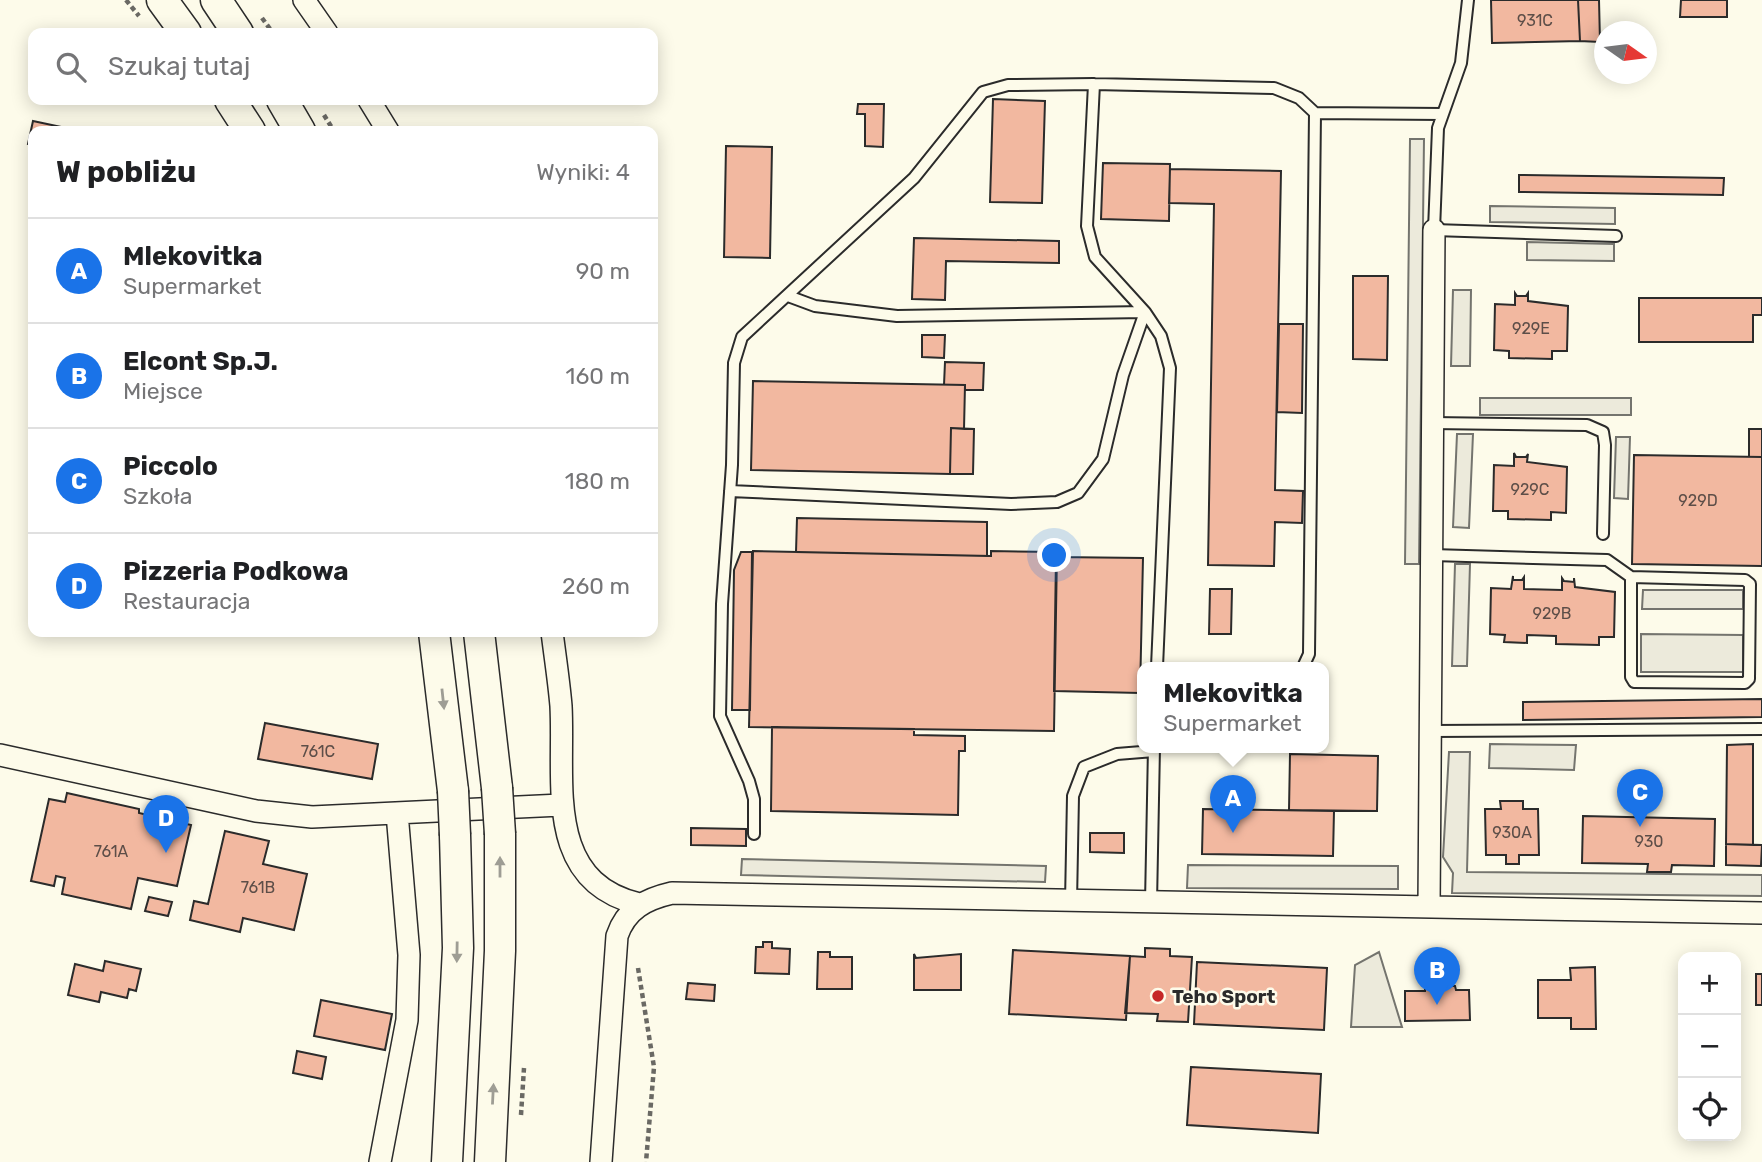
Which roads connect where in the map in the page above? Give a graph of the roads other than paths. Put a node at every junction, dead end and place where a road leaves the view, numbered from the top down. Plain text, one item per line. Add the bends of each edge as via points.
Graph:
1 (162, 0) edge
2 (216, 0) edge
3 (304, 0) edge
4 (1468, 0) edge
5 (182, 28) edge
6 (235, 28) edge
7 (324, 28) edge
8 (1094, 84) junction
9 (233, 105) edge
10 (285, 105) edge
11 (372, 105) edge
12 (1315, 113) junction
13 (1443, 114) junction
14 (247, 126) edge
15 (297, 126) edge
16 (385, 126) edge
17 (1434, 230) junction
18 (1616, 236) dead end
19 (788, 296) junction
20 (1145, 312) junction
21 (1432, 424) junction
22 (730, 491) junction
23 (1603, 534) dead end
24 (1432, 555) junction
25 (1631, 577) junction
26 (436, 637) edge
27 (480, 637) edge
28 (553, 637) edge
29 (1157, 662) edge
30 (1305, 662) edge
31 (1762, 729) edge
32 (1430, 731) junction
33 (1137, 751) edge
34 (1154, 753) edge
35 (0, 755) edge
36 (561, 805) junction
37 (397, 813) junction
38 (754, 834) dead end
39 (1071, 902) junction
40 (1152, 903) junction
41 (639, 904) junction
42 (1429, 907) junction
43 (1762, 913) edge
44 (380, 1162) edge
45 (447, 1162) edge
46 (489, 1162) edge
47 (601, 1162) edge

1 - 5 main road
2 - 6 main road
3 - 7 street
4 - 13 lane via 1461,63
8 - 12 lane via 1273,88 1298,98
8 - 19 lane via 1008,85 983,92 914,178
8 - 20 lane via 1087,226 1095,257
9 - 14 main road
10 - 15 main road
11 - 16 street
12 - 13 lane
12 - 30 lane via 1309,654
13 - 17 lane via 1438,128
17 - 18 lane
17 - 21 street
19 - 20 lane via 815,306 897,316
19 - 22 lane via 742,337 734,363
20 - 22 lane via 1123,375 1103,459 1078,493 1057,502 1011,504
20 - 29 lane via 1161,336 1170,368
21 - 23 lane via 1587,425 1603,432
21 - 24 street
22 - 38 lane via 720,716 749,781
24 - 25 lane via 1607,561
24 - 32 street
25 - 25 lane via 1634,682 1745,683 1749,679 1750,584 1745,580
26 -> 45 main road, bridge via 453,791 458,948
46 -> 27 main road, bridge via 500,951 500,834
28 - 36 street via 561,707
31 - 32 lane
32 - 42 street
33 - 39 lane via 1084,767 1073,796
34 - 40 lane
35 - 37 street via 256,811 312,817
36 - 37 street
36 - 41 street via 579,868 615,898
37 - 44 street via 409,955 407,1020
39 - 40 street
39 - 41 street via 672,893
40 - 42 street
41 - 47 street via 617,936
42 - 43 street

